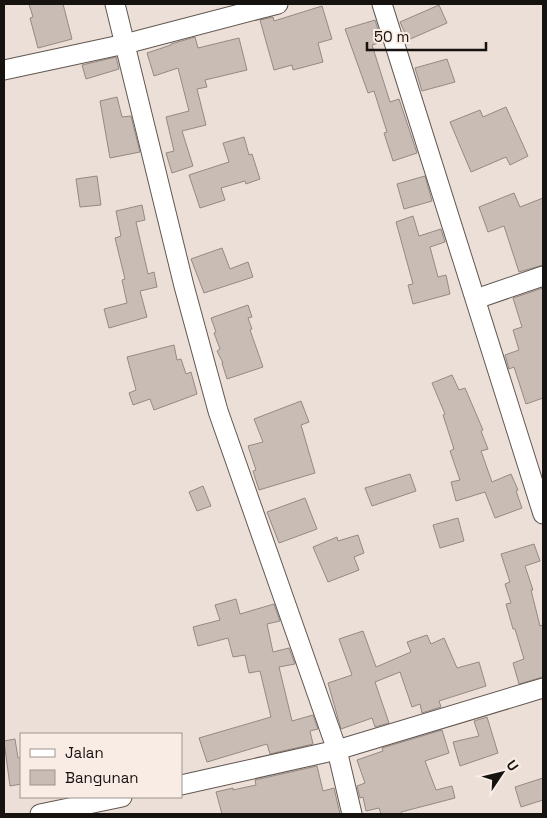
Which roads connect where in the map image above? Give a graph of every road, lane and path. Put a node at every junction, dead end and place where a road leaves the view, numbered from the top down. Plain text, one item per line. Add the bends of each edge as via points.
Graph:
1 (115, 4) edge
2 (278, 4) edge
3 (382, 4) edge
4 (125, 44) junction
5 (4, 70) edge
6 (543, 276) edge
7 (476, 299) junction
8 (543, 514) edge
9 (543, 688) edge
10 (337, 750) junction
11 (182, 785) edge
12 (119, 803) edge
13 (40, 814) edge
14 (352, 814) edge

1 - 4 street
2 - 4 street
3 - 7 street
4 - 5 street
4 - 10 street via 218,411
6 - 7 street
7 - 8 street
9 - 10 street
10 - 11 street
10 - 14 street
12 - 13 street

